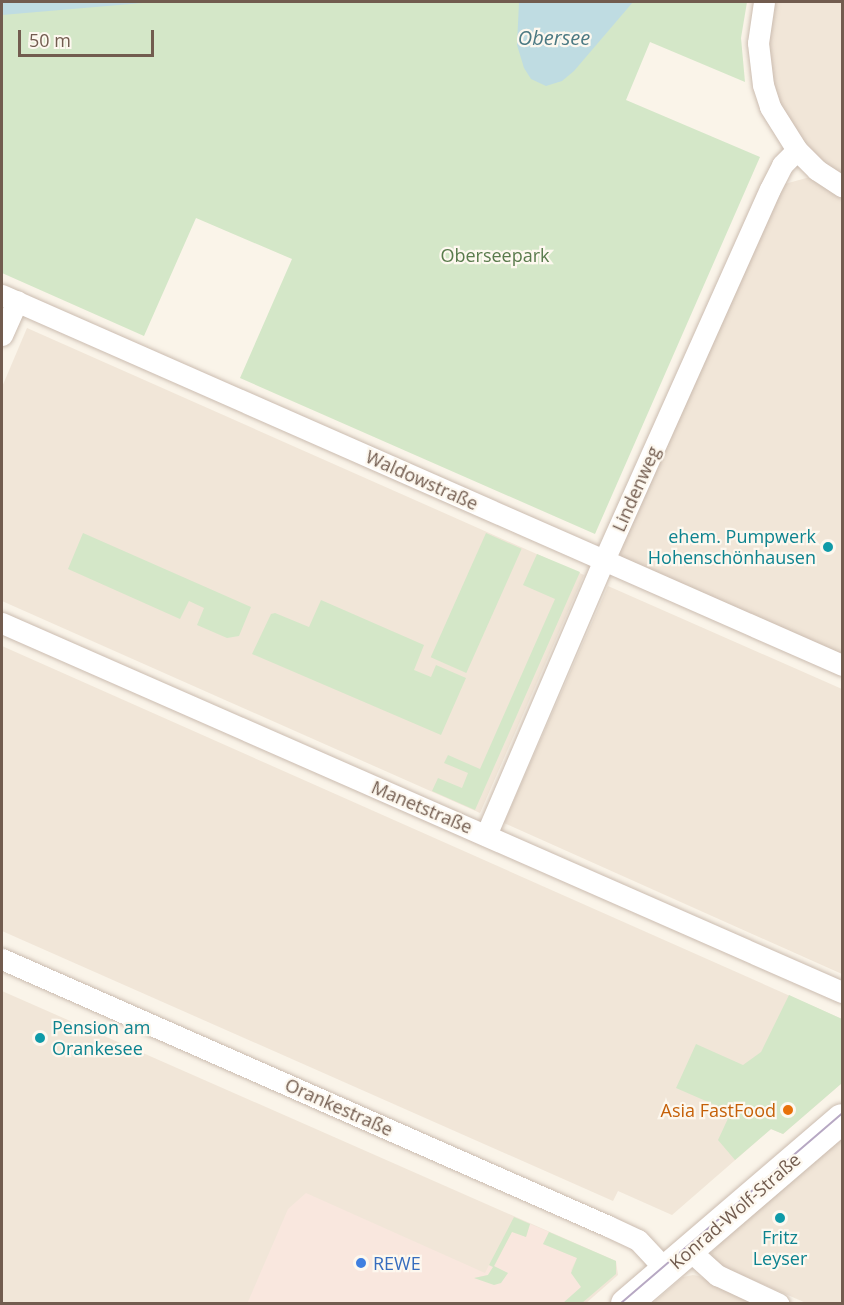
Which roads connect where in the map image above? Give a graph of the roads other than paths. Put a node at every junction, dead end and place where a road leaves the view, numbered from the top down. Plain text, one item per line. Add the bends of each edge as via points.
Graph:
1 (764, 2) edge
2 (797, 150) junction
3 (843, 186) edge
4 (9, 298) edge
5 (2, 335) edge
6 (604, 560) junction
7 (2, 623) edge
8 (843, 665) edge
9 (486, 835) junction
10 (2, 959) edge
11 (843, 992) edge
12 (843, 1119) edge
13 (689, 1251) junction
14 (666, 1270) junction
15 (627, 1304) edge
16 (779, 1304) edge

1 - 2 street via 758,43 763,85 770,106
2 - 3 street via 817,170
2 - 6 street, Lindenweg via 782,165 770,189
4 - 5 street
4 - 6 street, Waldowstraße
6 - 8 street, Waldowstraße
6 - 9 street, Lindenweg
7 - 9 street, Manetstraße
9 - 11 street, Manetstraße
10 - 14 street, Orankestraße via 638,1240
12 - 13 main road, Konrad-Wolf-Straße
13 - 14 main road, Konrad-Wolf-Straße
13 - 16 street via 717,1275
14 - 15 main road, Konrad-Wolf-Straße

